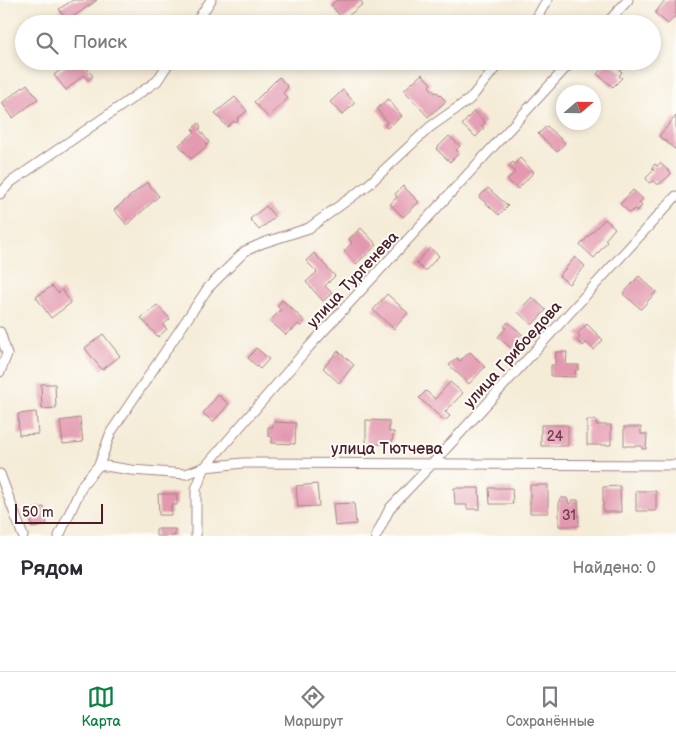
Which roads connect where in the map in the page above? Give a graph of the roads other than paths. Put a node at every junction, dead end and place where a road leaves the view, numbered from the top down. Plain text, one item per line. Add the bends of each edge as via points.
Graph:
1 (211, 0) edge
2 (547, 0) edge
3 (628, 0) edge
4 (202, 15) edge
5 (538, 15) edge
6 (614, 15) edge
7 (164, 70) edge
8 (494, 70) edge
9 (564, 70) edge
10 (0, 194) edge
11 (676, 196) edge
12 (0, 332) edge
13 (0, 372) edge
14 (433, 463) junction
15 (99, 465) junction
16 (676, 465) edge
17 (205, 467) junction
18 (0, 474) edge
19 (23, 536) edge
20 (59, 536) edge
21 (196, 536) edge
22 (376, 536) edge

1 - 4 street
2 - 5 street
3 - 6 street
7 - 10 street via 157,81 11,182
8 - 15 street via 470,99 430,127 368,185 309,228 245,252 208,288 111,432
9 - 17 street, улица Тургенева via 308,348
11 - 14 street, улица Грибоедова
12 - 13 street via 7,354
14 - 16 street, улица Тютчева
14 - 17 street, улица Тютчева via 243,463
14 - 22 street, улица Грибоедова via 390,508
15 - 17 street, улица Тютчева via 186,474
15 - 20 street via 83,484
17 - 21 street, улица Тургенева via 196,489
18 - 19 street

